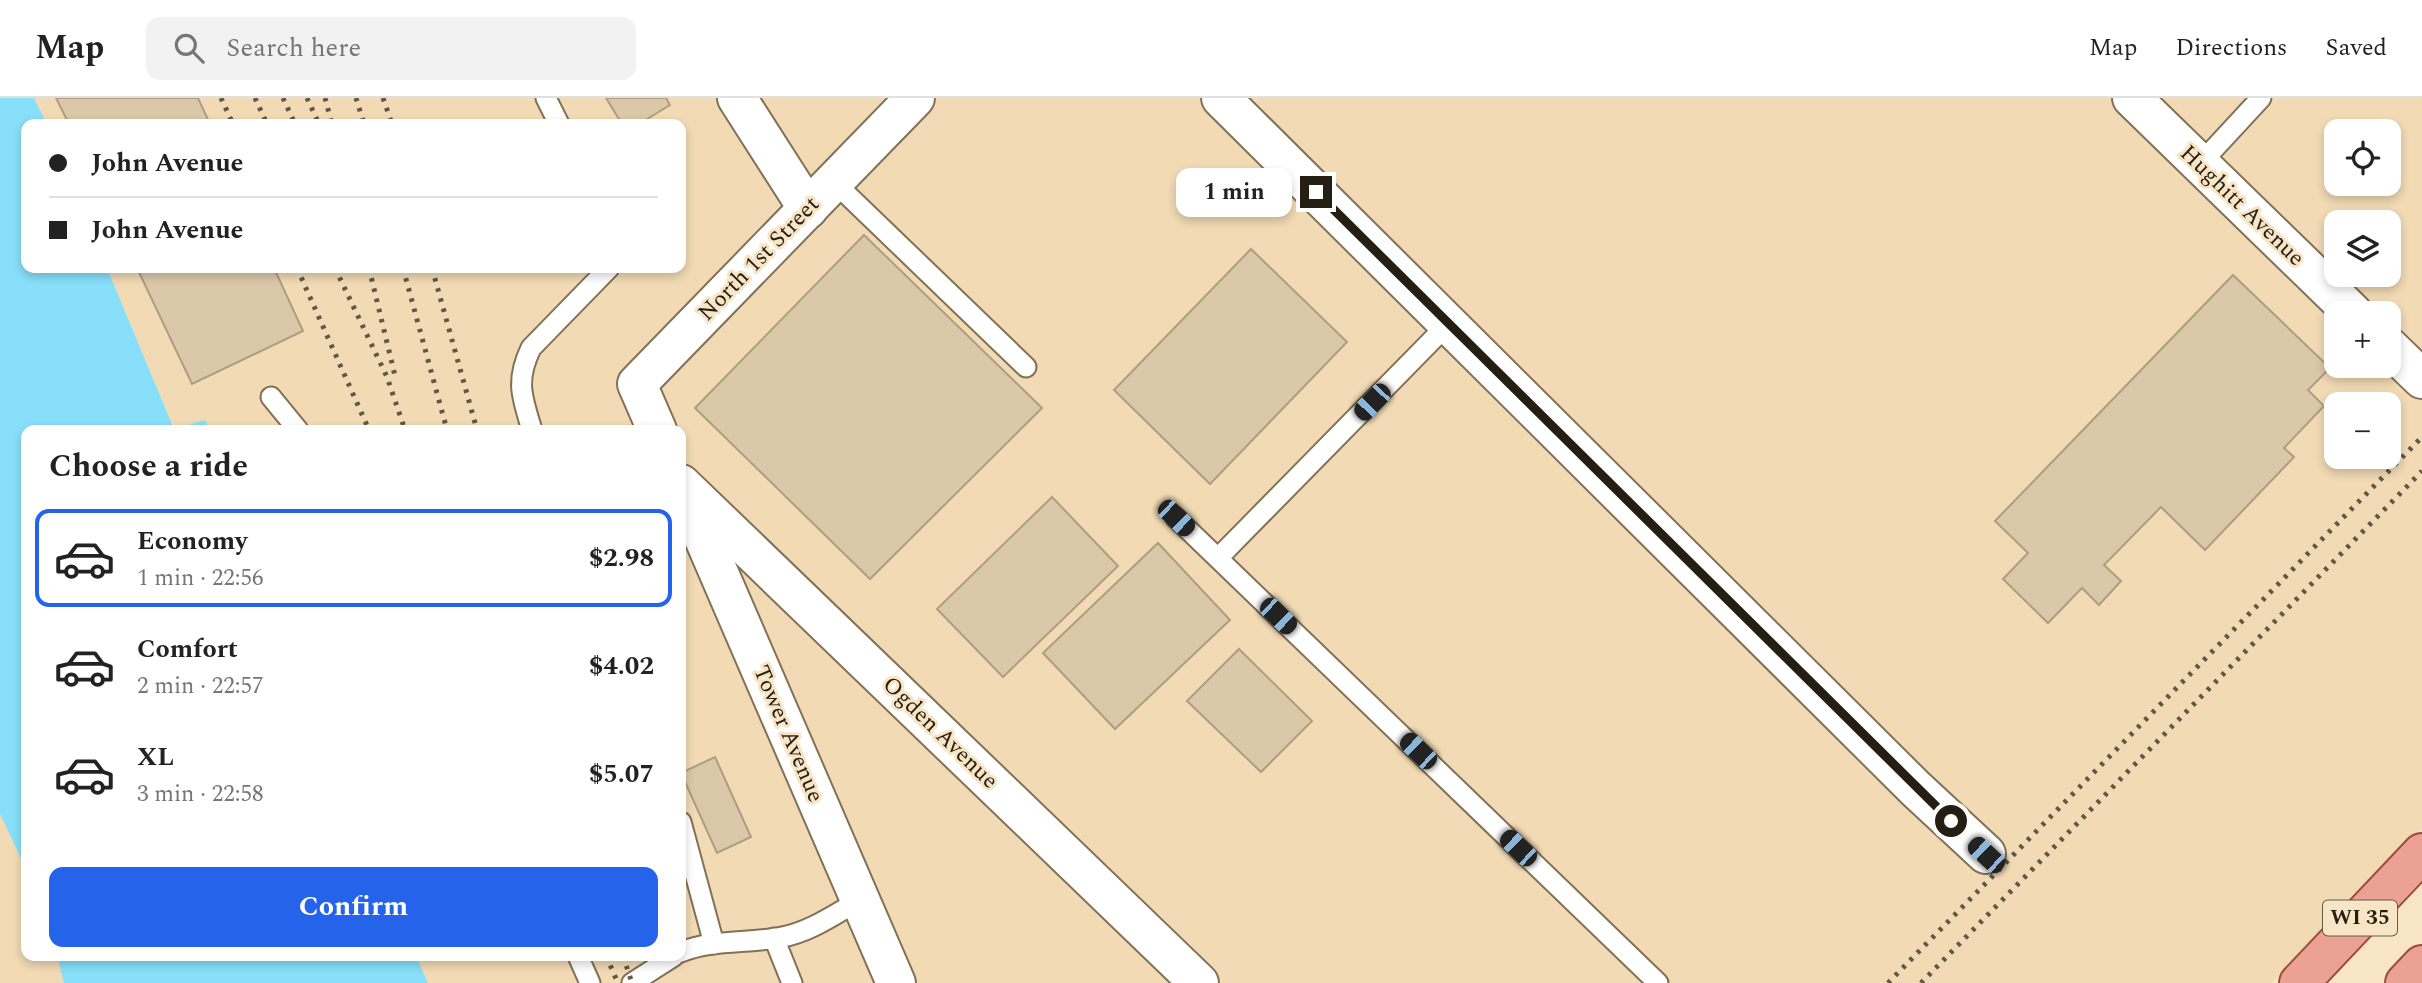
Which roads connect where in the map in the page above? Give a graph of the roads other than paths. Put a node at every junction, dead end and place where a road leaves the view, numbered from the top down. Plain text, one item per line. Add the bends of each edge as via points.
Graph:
1 (546, 98) edge
2 (737, 98) edge
3 (915, 98) edge
4 (1221, 98) edge
5 (2132, 98) edge
6 (2261, 98) edge
7 (556, 119) edge
8 (2199, 164) junction
9 (834, 181) junction
10 (808, 209) junction
11 (604, 273) edge
12 (2341, 301) edge
13 (1448, 324) junction
14 (1026, 367) dead end
15 (271, 397) dead end
16 (294, 425) edge
17 (531, 425) edge
18 (655, 425) edge
19 (686, 489) edge
20 (686, 496) edge
21 (1176, 518) dead end
22 (1218, 558) junction
23 (686, 840) edge
24 (2422, 853) edge
25 (1986, 855) dead end
26 (860, 900) junction
27 (774, 938) junction
28 (714, 944) junction
29 (686, 952) edge
30 (580, 961) edge
31 (663, 961) edge
32 (2422, 965) edge
33 (590, 983) edge
34 (632, 983) edge
35 (792, 983) edge
36 (895, 983) edge
37 (1199, 983) edge
38 (1658, 983) edge
39 (2299, 983) edge
40 (2405, 983) edge

1 - 7 lane
2 - 10 street
3 - 9 street, North 1st Street
4 - 13 street
5 - 8 street, Hughitt Avenue
6 - 8 lane
8 - 12 street, Hughitt Avenue
9 - 10 street, North 1st Street
9 - 14 lane
10 - 18 street, North 1st Street via 638,384
11 - 17 lane via 531,348 520,385
13 - 22 lane
13 - 25 street
15 - 16 lane
19 - 37 street, Ogden Avenue
20 - 26 street, Tower Avenue
21 - 22 lane
22 - 38 lane
23 - 28 lane
24 - 39 main road, WI 35
26 - 27 lane via 807,928
26 - 36 street, Tower Avenue
27 - 28 lane
27 - 35 lane
28 - 29 lane
30 - 33 lane
31 - 34 lane
32 - 40 main road

